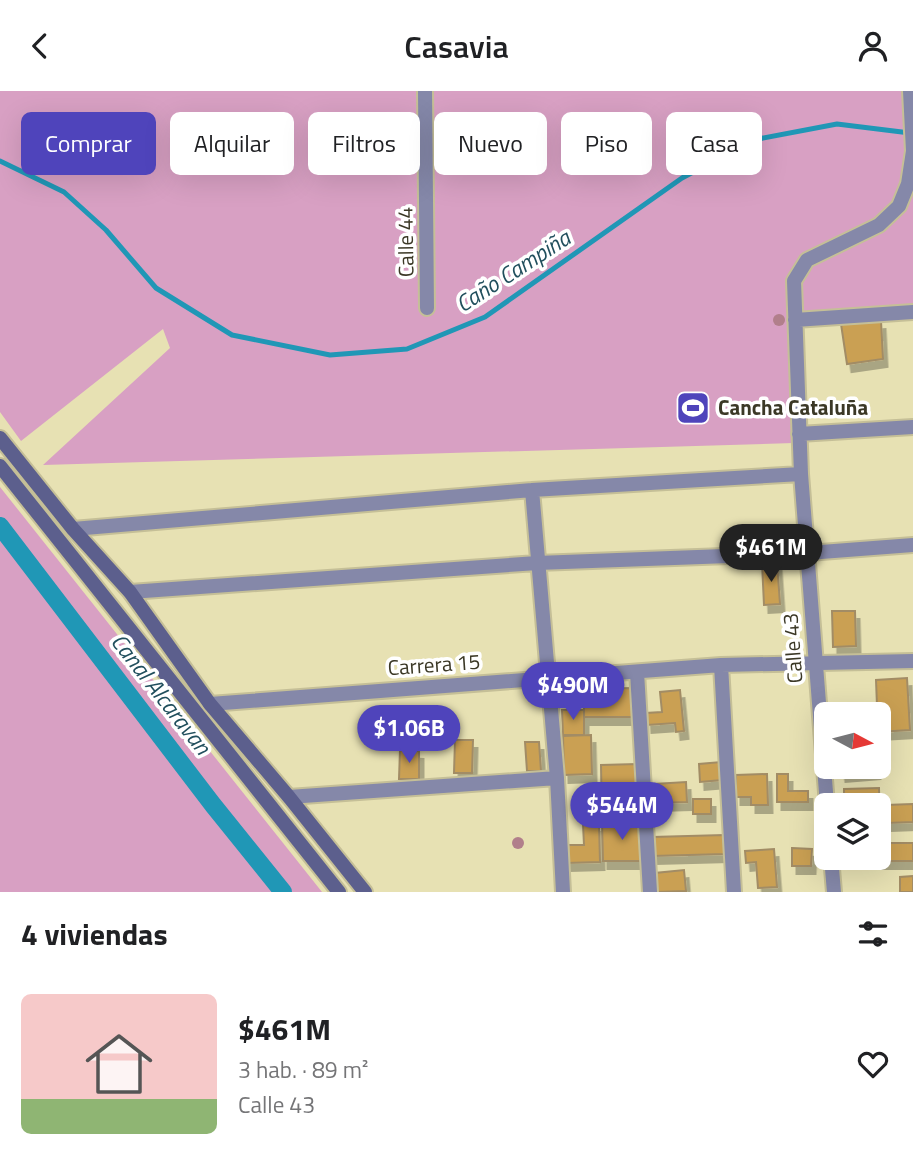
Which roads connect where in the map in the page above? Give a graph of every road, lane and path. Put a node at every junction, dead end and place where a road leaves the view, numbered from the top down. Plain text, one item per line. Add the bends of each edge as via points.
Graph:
1 (425, 91) edge
2 (911, 92) edge
3 (912, 112) edge
4 (913, 151) edge
5 (427, 307) dead end
6 (913, 312) edge
7 (795, 320) junction
8 (913, 427) edge
9 (799, 434) junction
10 (0, 438) edge
11 (0, 465) edge
12 (801, 474) junction
13 (532, 490) junction
14 (73, 529) junction
15 (913, 545) edge
16 (808, 553) junction
17 (537, 563) junction
18 (130, 592) junction
19 (913, 661) edge
20 (815, 662) junction
21 (721, 664) junction
22 (637, 671) junction
23 (548, 678) junction
24 (210, 704) junction
25 (557, 778) junction
26 (826, 793) edge
27 (289, 797) junction
28 (832, 870) edge
29 (339, 892) edge
30 (365, 892) edge
31 (563, 892) edge
32 (650, 892) edge
33 (734, 892) edge
34 (834, 892) edge

1 - 5 street, Calle 44
2 - 3 street, Calle 43
3 - 4 street, Calle 43
4 - 7 street, Calle 43 via 899,206 879,225 807,260 794,281
6 - 7 street
7 - 9 street, Calle 43
8 - 9 street
9 - 12 street, Calle 43
10 - 14 main road
11 - 29 main road
12 - 13 street
12 - 16 street, Calle 43
13 - 14 street
13 - 17 street
14 - 18 main road
15 - 16 street
16 - 17 street
16 - 20 street, Calle 43
17 - 18 street
17 - 23 street
18 - 24 main road
19 - 20 street, Carrera 15
20 - 21 street, Carrera 15
20 - 26 street, Calle 43
21 - 22 street, Carrera 15
21 - 33 street
22 - 23 street, Carrera 15
22 - 32 street
23 - 24 street, Carrera 15
23 - 25 street
24 - 27 main road
25 - 27 street
25 - 31 street
27 - 30 main road
28 - 34 street

